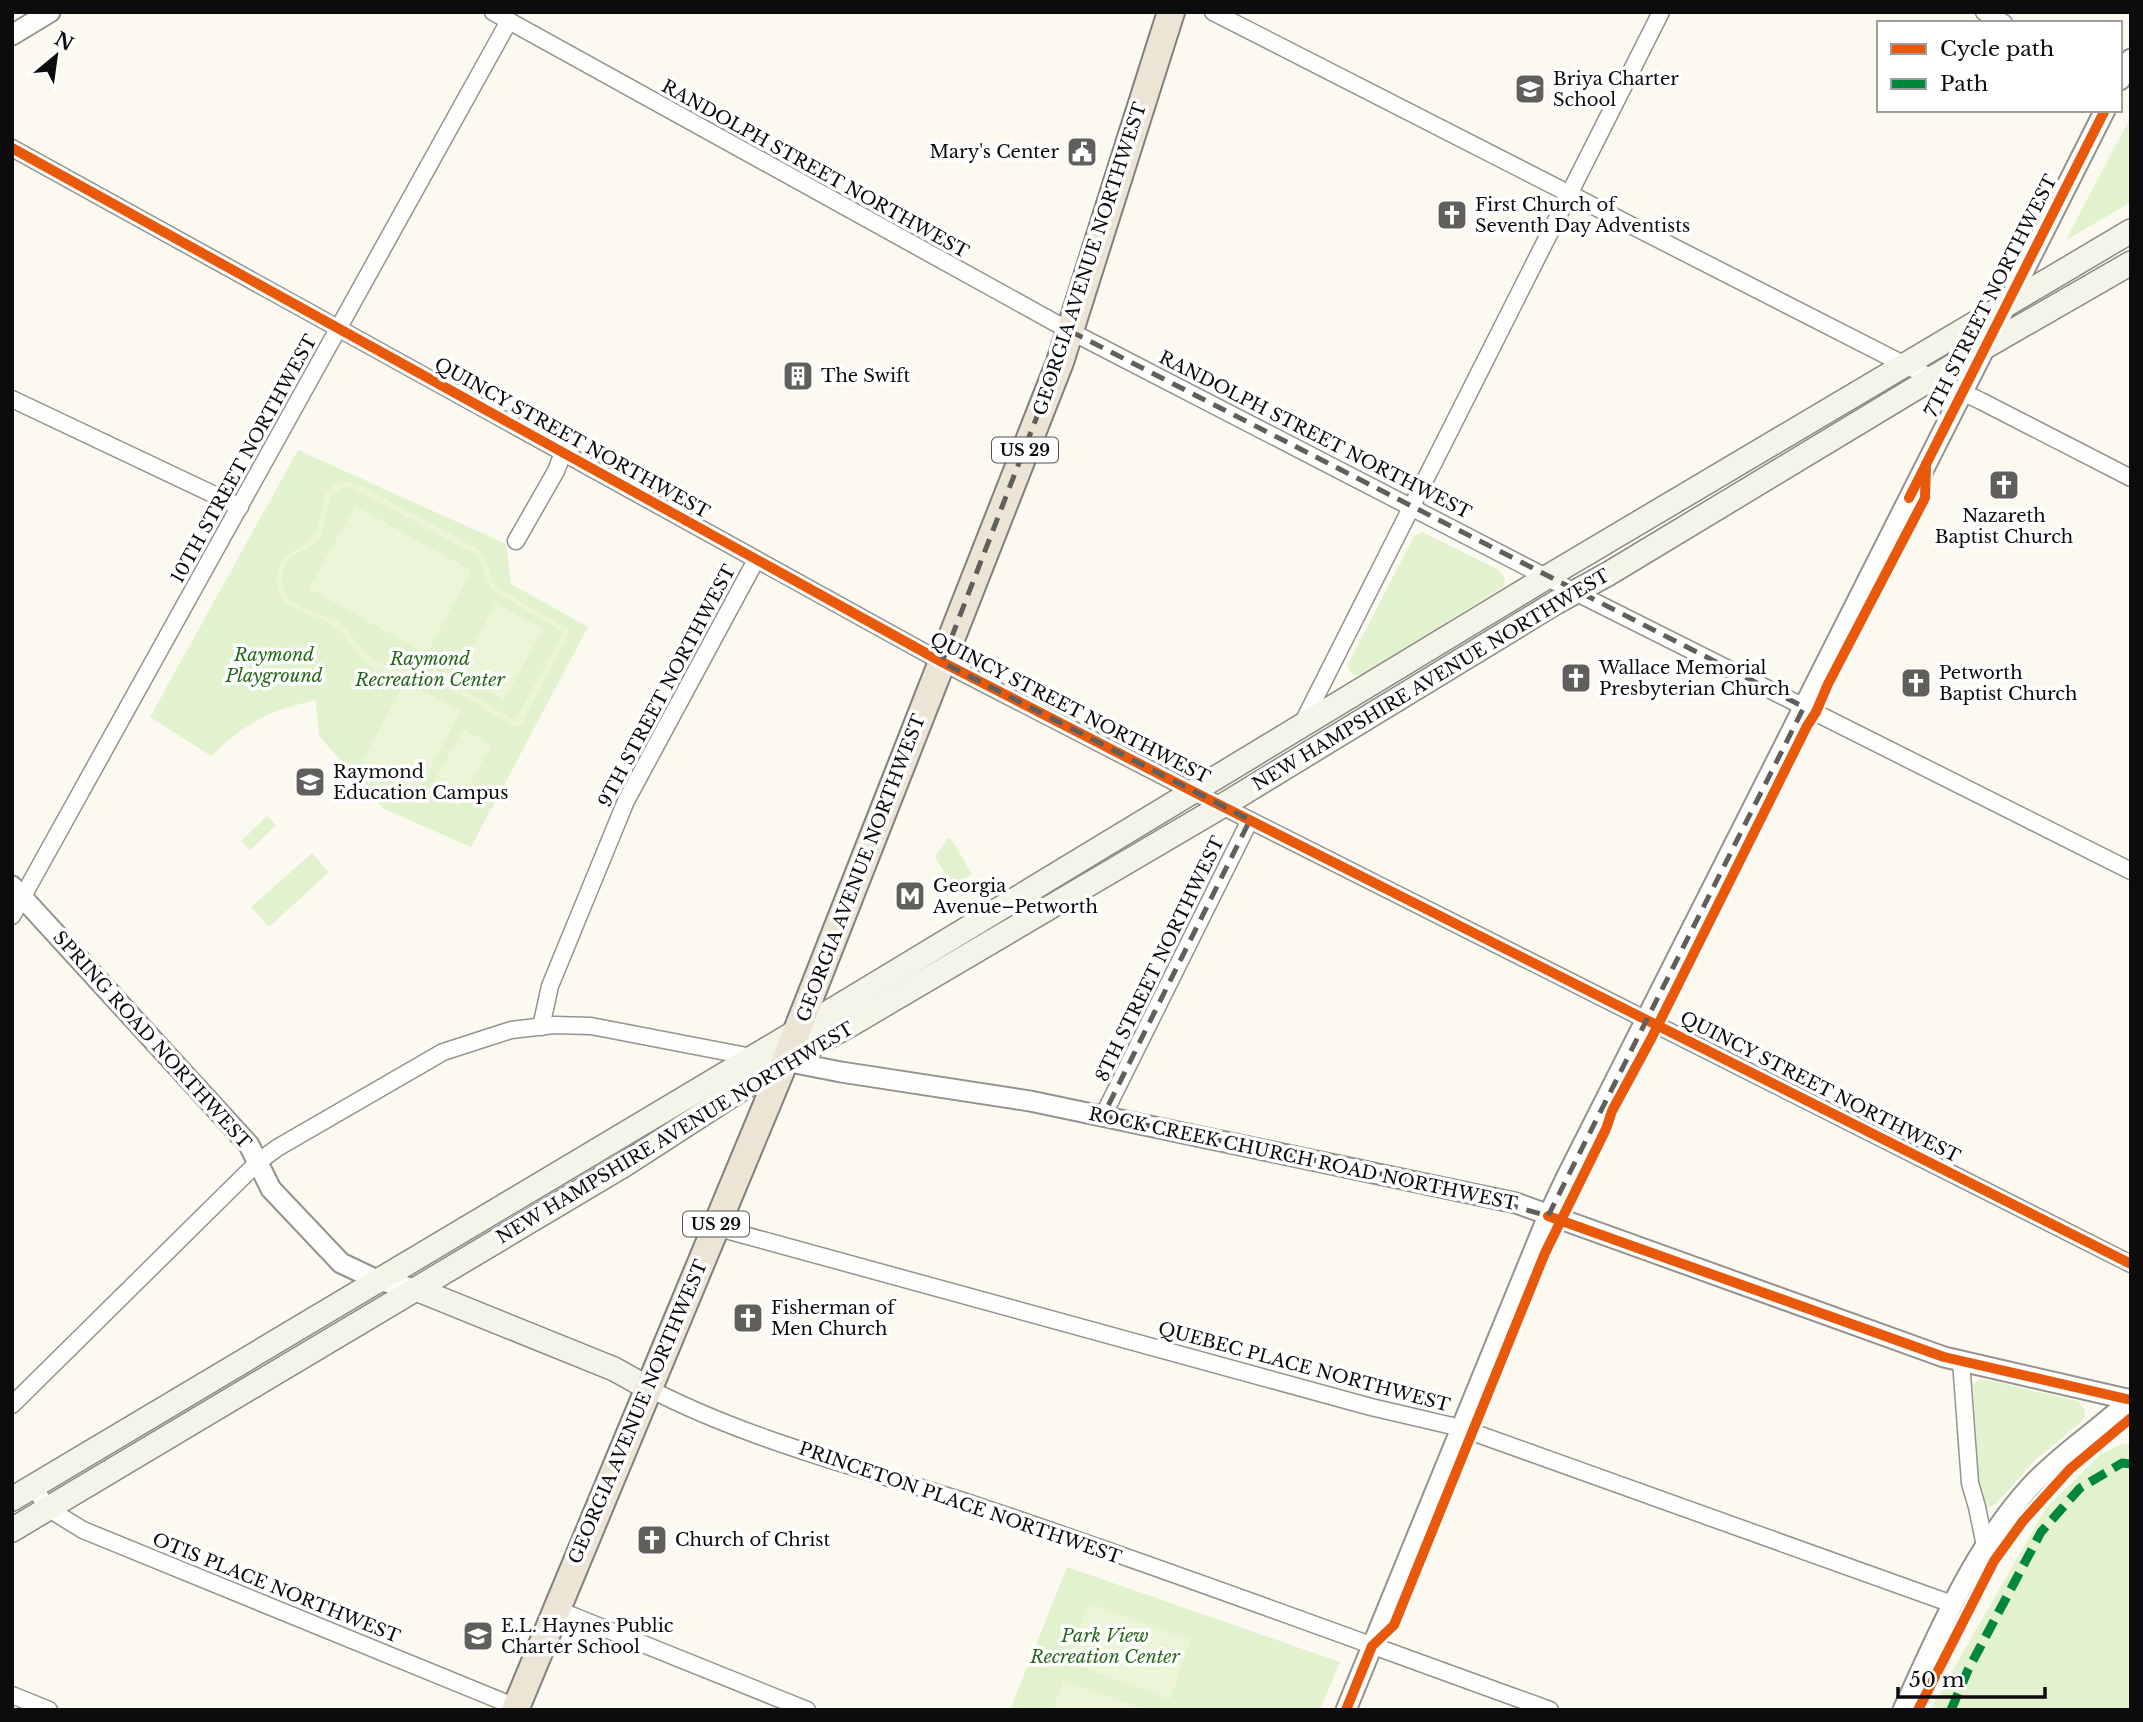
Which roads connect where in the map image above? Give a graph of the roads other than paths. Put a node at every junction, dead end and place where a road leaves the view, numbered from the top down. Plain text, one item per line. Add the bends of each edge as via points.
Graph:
1 (50, 12) edge
2 (492, 12) edge
3 (1171, 12) edge
4 (1213, 12) edge
5 (1661, 12) edge
6 (1984, 12) edge
7 (509, 21) junction
8 (2000, 21) edge
9 (12, 35) edge
10 (2131, 59) edge
11 (2122, 77) edge
12 (2104, 112) edge
13 (12, 148) edge
14 (1569, 194) junction
15 (2131, 231) edge
16 (2131, 262) edge
17 (2005, 305) junction
18 (338, 328) junction
19 (1070, 331) junction
20 (1982, 350) junction
21 (1905, 365) junction
22 (1933, 379) junction
23 (1961, 393) junction
24 (12, 399) edge
25 (563, 453) junction
26 (2131, 478) edge
27 (1411, 506) junction
28 (240, 507) junction
29 (516, 541) dead end
30 (756, 560) junction
31 (1547, 578) junction
32 (1575, 592) junction
33 (942, 662) junction
34 (1804, 706) junction
35 (1301, 726) junction
36 (1194, 792) junction
37 (1222, 806) junction
38 (1250, 820) junction
39 (2131, 871) edge
40 (17, 891) edge
41 (12, 916) edge
42 (1647, 1020) junction
43 (541, 1027) junction
44 (797, 1030) junction
45 (752, 1057) junction
46 (785, 1061) junction
47 (1103, 1116) junction
48 (258, 1162) junction
49 (1548, 1216) junction
50 (715, 1227) junction
51 (2131, 1264) edge
52 (377, 1280) junction
53 (416, 1289) junction
54 (1961, 1361) junction
55 (648, 1388) junction
56 (2131, 1399) edge
57 (12, 1405) edge
58 (1461, 1428) junction
59 (33, 1487) junction
60 (12, 1499) edge
61 (50, 1508) junction
62 (12, 1530) edge
63 (1985, 1546) junction
64 (1952, 1604) junction
65 (556, 1609) junction
66 (1372, 1646) junction
67 (12, 1695) edge
68 (516, 1708) edge
69 (49, 1710) edge
70 (807, 1710) edge
71 (1346, 1710) edge
72 (1550, 1710) edge
73 (1903, 1710) edge

1 - 9 street
2 - 7 street, RANDOLPH STREET NORTHWEST
3 - 19 highway, GEORGIA AVENUE NORTHWEST / US 29
4 - 14 street
5 - 14 street
6 - 8 street
7 - 18 street, 10TH STREET NORTHWEST
7 - 19 street, RANDOLPH STREET NORTHWEST
10 - 11 street
12 - 17 street, 7TH STREET NORTHWEST
13 - 18 street, QUINCY STREET NORTHWEST
14 - 21 street
14 - 27 street
15 - 17 main road, NEW HAMPSHIRE AVENUE NORTHWEST
16 - 20 main road, NEW HAMPSHIRE AVENUE NORTHWEST
17 - 20 street, 7TH STREET NORTHWEST
17 - 21 main road, NEW HAMPSHIRE AVENUE NORTHWEST
18 - 25 street, QUINCY STREET NORTHWEST
18 - 28 street, 10TH STREET NORTHWEST
19 - 27 street, RANDOLPH STREET NORTHWEST
19 - 33 highway, GEORGIA AVENUE NORTHWEST / US 29
20 - 22 main road, NEW HAMPSHIRE AVENUE NORTHWEST
20 - 23 street, 7TH STREET NORTHWEST
21 - 22 street
21 - 31 main road, NEW HAMPSHIRE AVENUE NORTHWEST
22 - 23 street
22 - 32 main road, NEW HAMPSHIRE AVENUE NORTHWEST
23 - 26 street
23 - 34 street, 7TH STREET NORTHWEST
24 - 28 street
25 - 29 street
25 - 30 street, QUINCY STREET NORTHWEST
27 - 31 street, RANDOLPH STREET NORTHWEST
27 - 35 street
28 - 40 street, 10TH STREET NORTHWEST
30 - 33 street, QUINCY STREET NORTHWEST
30 - 43 street, 9TH STREET NORTHWEST via 626,801 550,986
31 - 32 street, RANDOLPH STREET NORTHWEST
31 - 35 main road, NEW HAMPSHIRE AVENUE NORTHWEST
32 - 34 street, RANDOLPH STREET NORTHWEST
32 - 37 main road, NEW HAMPSHIRE AVENUE NORTHWEST
33 - 36 street, QUINCY STREET NORTHWEST
33 - 44 highway, GEORGIA AVENUE NORTHWEST / US 29
34 - 39 street, RANDOLPH STREET NORTHWEST
34 - 42 street, 7TH STREET NORTHWEST
35 - 36 main road, NEW HAMPSHIRE AVENUE NORTHWEST
36 - 37 street, QUINCY STREET NORTHWEST
36 - 44 main road, NEW HAMPSHIRE AVENUE NORTHWEST
37 - 38 street, QUINCY STREET NORTHWEST
37 - 46 main road, NEW HAMPSHIRE AVENUE NORTHWEST
38 - 42 street, QUINCY STREET NORTHWEST
38 - 47 street, 8TH STREET NORTHWEST
40 - 41 street, 10TH STREET NORTHWEST
40 - 48 street, SPRING ROAD NORTHWEST via 249,1144
42 - 49 street, 7TH STREET NORTHWEST
42 - 51 street, QUINCY STREET NORTHWEST
43 - 45 street via 591,1026
43 - 48 street via 511,1030 449,1049
44 - 45 main road, NEW HAMPSHIRE AVENUE NORTHWEST
44 - 46 highway, GEORGIA AVENUE NORTHWEST / US 29
45 - 52 main road, NEW HAMPSHIRE AVENUE NORTHWEST
46 - 47 street, ROCK CREEK CHURCH ROAD NORTHWEST
46 - 50 highway, GEORGIA AVENUE NORTHWEST / US 29
46 - 53 main road, NEW HAMPSHIRE AVENUE NORTHWEST via 624,1165
47 - 49 street, ROCK CREEK CHURCH ROAD NORTHWEST via 1481,1195
48 - 52 street, SPRING ROAD NORTHWEST via 271,1189 341,1263
48 - 57 street
49 - 54 street, ROCK CREEK CHURCH ROAD NORTHWEST
49 - 58 street, 7TH STREET NORTHWEST
50 - 55 highway, GEORGIA AVENUE NORTHWEST / US 29
50 - 58 street, QUEBEC PLACE NORTHWEST
52 - 53 street, PRINCETON PLACE NORTHWEST
52 - 59 main road, NEW HAMPSHIRE AVENUE NORTHWEST
53 - 55 main road, PRINCETON PLACE NORTHWEST via 614,1369
53 - 61 main road, NEW HAMPSHIRE AVENUE NORTHWEST
54 - 56 street, ROCK CREEK CHURCH ROAD NORTHWEST
54 - 63 street via 1970,1483
55 - 65 highway, GEORGIA AVENUE NORTHWEST / US 29
55 - 66 street, PRINCETON PLACE NORTHWEST via 770,1439 983,1507
56 - 63 street via 2036,1480
58 - 64 street, QUEBEC PLACE NORTHWEST
58 - 66 street, 7TH STREET NORTHWEST
59 - 60 main road, NEW HAMPSHIRE AVENUE NORTHWEST
59 - 61 street, OTIS PLACE NORTHWEST
61 - 62 main road, NEW HAMPSHIRE AVENUE NORTHWEST
61 - 68 street, OTIS PLACE NORTHWEST via 83,1530
63 - 64 street
64 - 73 street
65 - 68 highway, GEORGIA AVENUE NORTHWEST / US 29
65 - 70 street
66 - 71 street, 7TH STREET NORTHWEST
66 - 72 street, PRINCETON PLACE NORTHWEST
67 - 69 street

